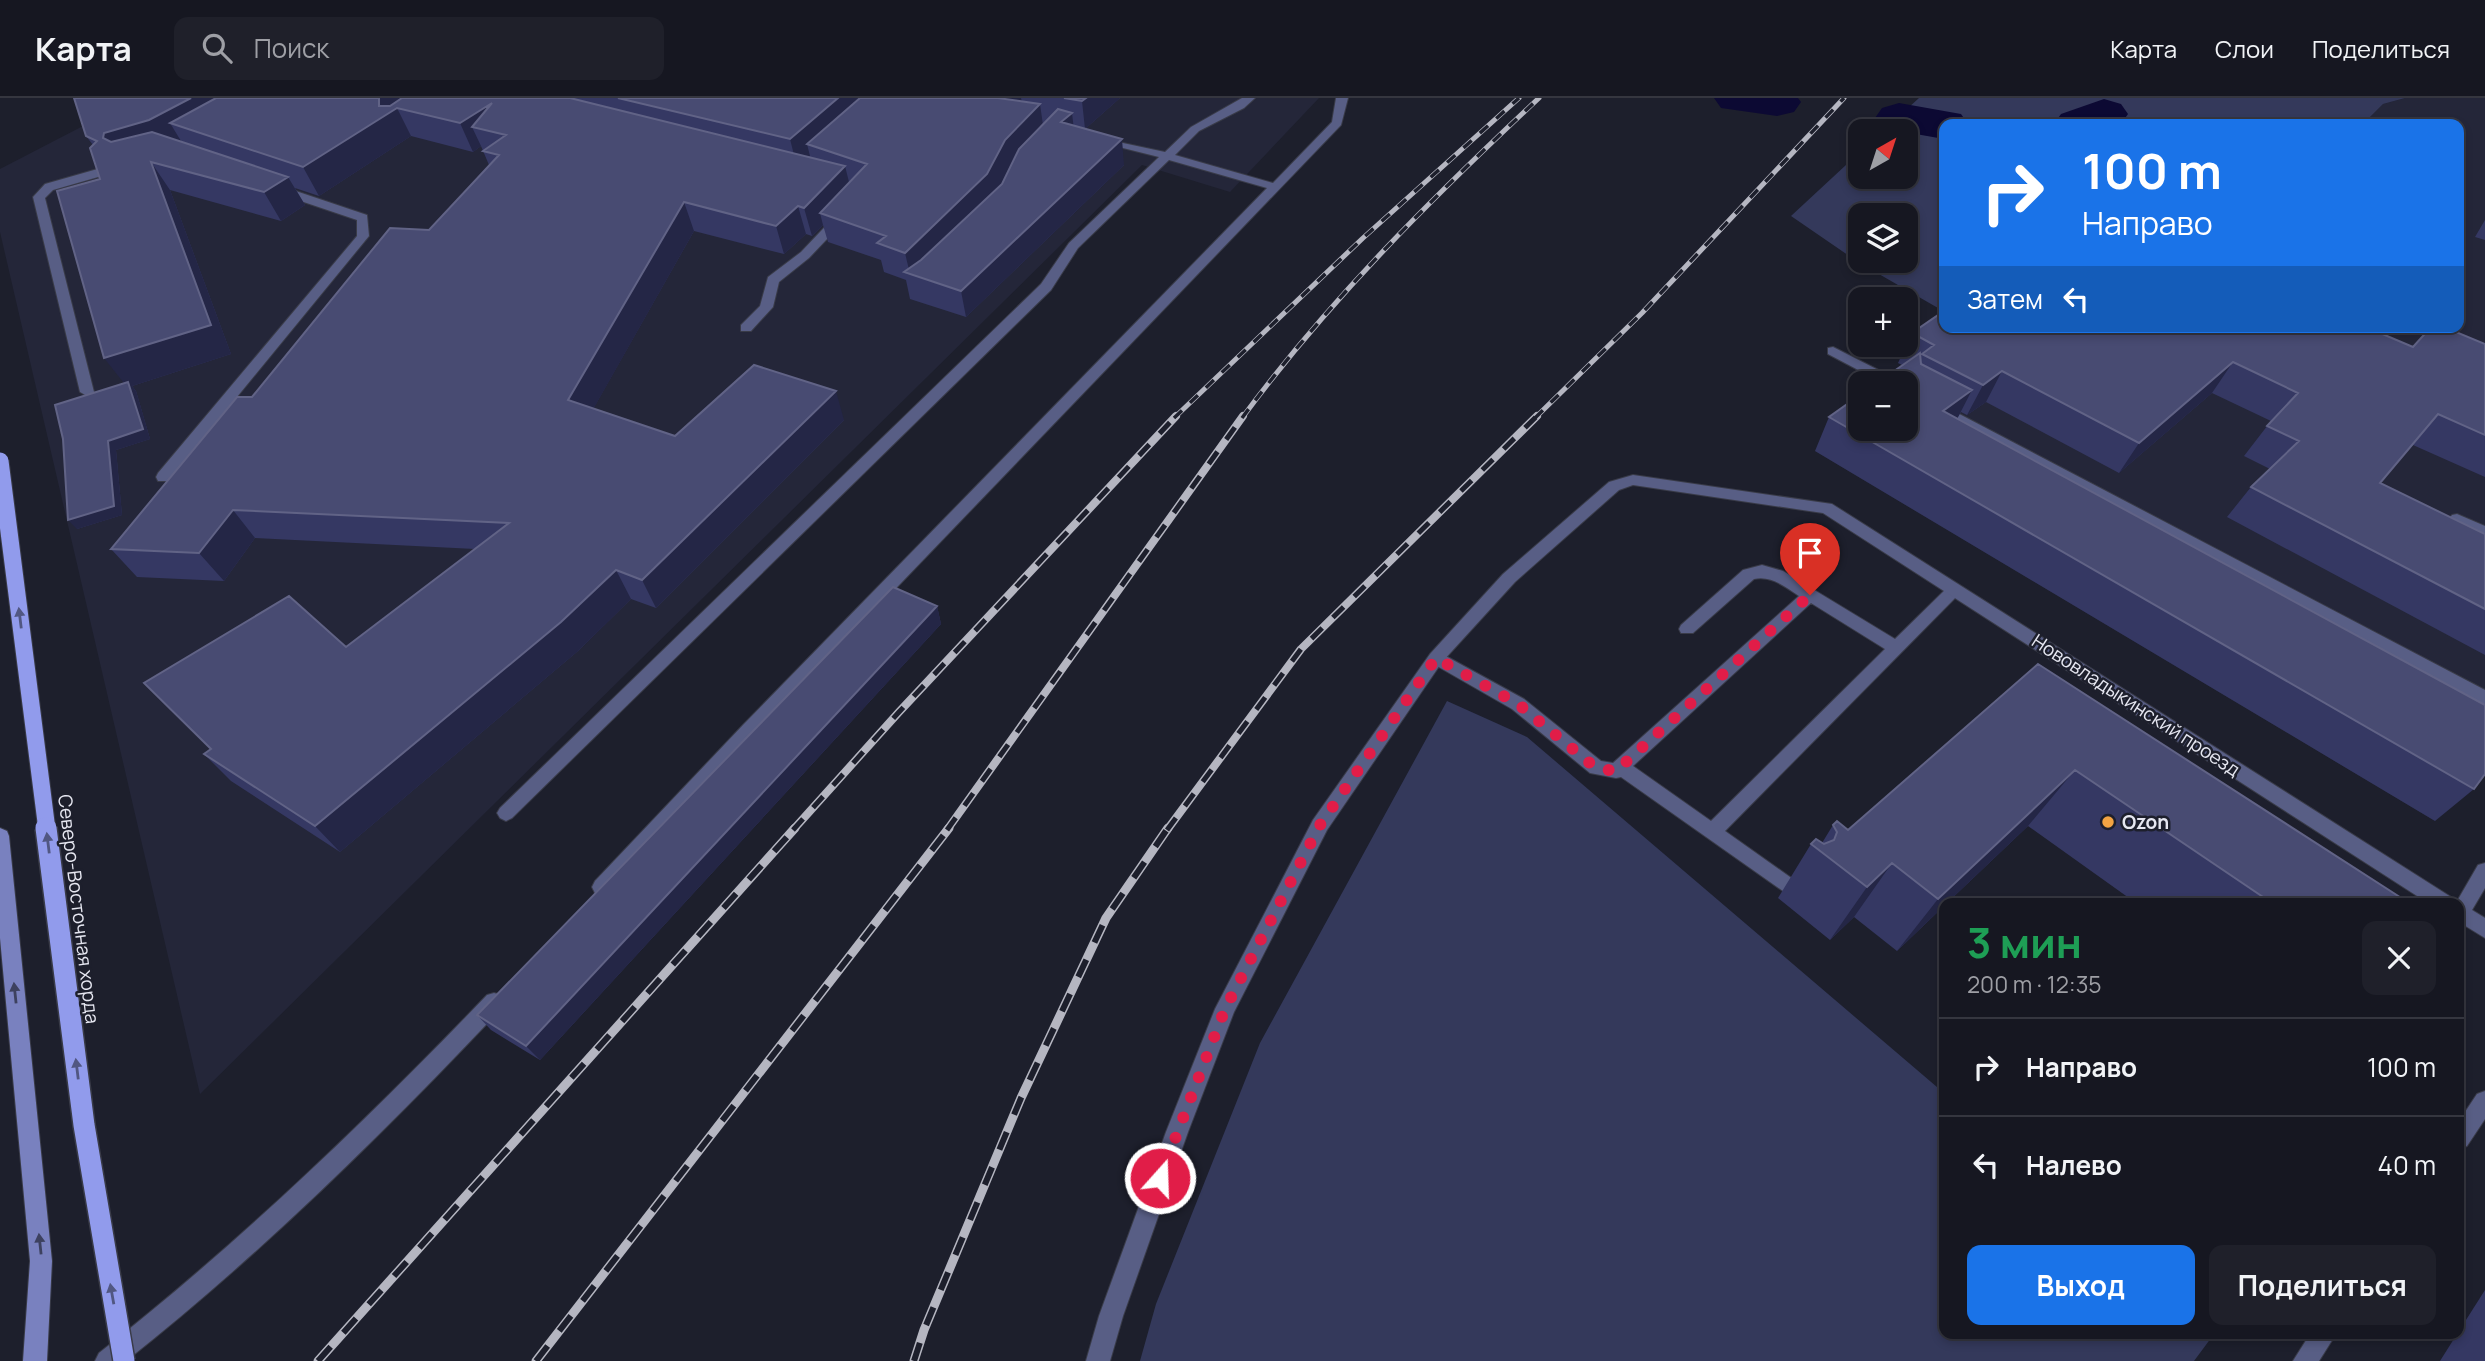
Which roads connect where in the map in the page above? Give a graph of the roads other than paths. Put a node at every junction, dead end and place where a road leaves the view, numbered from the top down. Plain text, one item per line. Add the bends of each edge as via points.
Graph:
1 (1249, 98) edge
2 (1342, 98) edge
3 (1082, 134) edge
4 (1167, 156) junction
5 (108, 170) edge
6 (261, 183) edge
7 (1275, 187) junction
8 (848, 210) edge
9 (746, 328) dead end
10 (2440, 333) edge
11 (1833, 351) dead end
12 (2485, 352) edge
13 (1870, 371) edge
14 (87, 391) dead end
15 (1918, 396) edge
16 (0, 461) edge
17 (163, 477) dead end
18 (2457, 519) edge
19 (2485, 533) edge
20 (1955, 590) junction
21 (1810, 595) junction
22 (1687, 629) dead end
23 (1897, 648) junction
24 (1436, 658) junction
25 (2485, 698) edge
26 (1621, 767) junction
27 (506, 813) dead end
28 (1712, 832) junction
29 (0, 836) edge
30 (2485, 871) edge
31 (1790, 888) dead end
32 (2436, 898) edge
33 (590, 899) edge
34 (2464, 904) edge
35 (2464, 915) edge
36 (2485, 929) edge
37 (506, 988) edge
38 (2485, 1101) edge
39 (2464, 1132) edge
40 (2320, 1339) edge
41 (35, 1361) edge
42 (107, 1361) edge
43 (124, 1361) edge
44 (1098, 1361) edge
45 (2305, 1361) edge

1 - 4 street via 1195,129
2 - 7 street via 1337,123
3 - 4 street
4 - 7 street
4 - 27 street via 1073,246 1046,287
5 - 14 street via 49,187 39,197
6 - 17 street via 363,218 362,236
7 - 33 street
8 - 9 street via 805,255 773,280 766,307
10 - 12 street
11 - 13 street
15 - 25 street
43 -> 16 main road, Северо-Восточная хорда, bridge via 84,1125
18 - 19 street
20 - 23 street
20 - 24 street, Нововладыкинский проезд via 1827,509 1633,480 1614,486 1509,578
20 - 32 street, Нововладыкинский проезд
21 - 22 street via 1777,575 1756,571
21 - 23 street
21 - 26 street
23 - 28 street
24 - 26 street via 1518,704 1596,768 1610,772
24 - 44 street via 1320,825 1225,1009
26 - 28 street
28 - 31 street
41 -> 29 street via 41,1261
30 - 34 street
35 - 36 street
37 - 42 street via 394,1108 200,1285
38 - 39 street
40 - 45 street

